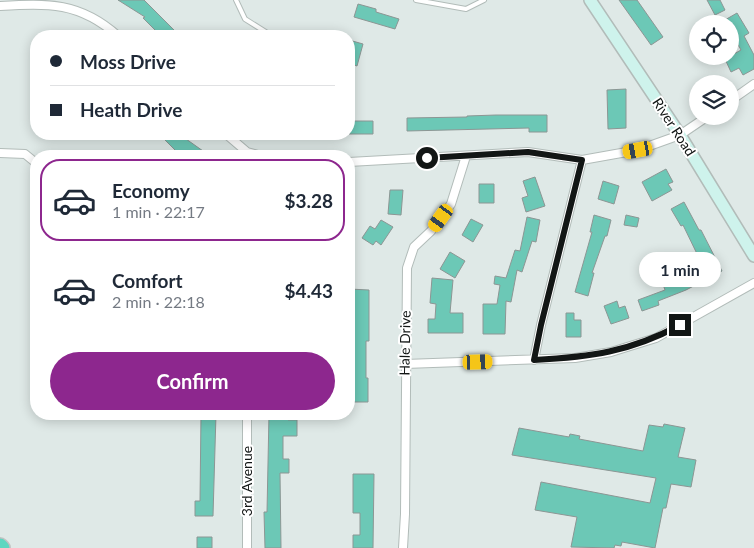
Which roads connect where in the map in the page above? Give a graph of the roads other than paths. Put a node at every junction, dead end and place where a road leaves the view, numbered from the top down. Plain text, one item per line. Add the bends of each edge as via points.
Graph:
1 (236, 0) edge
2 (416, 0) edge
3 (484, 0) edge
4 (590, 0) edge
5 (0, 6) edge
6 (112, 30) edge
7 (262, 30) edge
8 (754, 84) edge
9 (739, 95) edge
10 (695, 125) edge
11 (680, 135) junction
12 (232, 140) edge
13 (243, 150) edge
14 (0, 153) edge
15 (466, 156) junction
16 (30, 158) edge
17 (582, 160) junction
18 (355, 162) edge
19 (754, 256) edge
20 (754, 283) edge
21 (534, 360) junction
22 (405, 364) junction
23 (247, 420) edge
24 (246, 548) edge
25 (403, 548) edge

1 - 7 lane via 245,19
2 - 3 lane via 466,9
4 - 11 main road, River Road
5 - 6 street via 32,4 73,8
8 - 9 street
10 - 11 street
11 - 17 street via 638,150
11 - 19 main road, River Road
12 - 13 street
14 - 16 street via 25,154
15 - 17 street via 528,152
15 - 18 street
15 - 22 street, Hale Drive via 451,204 414,247 407,268
17 - 21 street
20 - 21 street via 656,338 611,352
21 - 22 street
22 - 25 street, Hale Drive
23 - 24 street, 3rd Avenue

